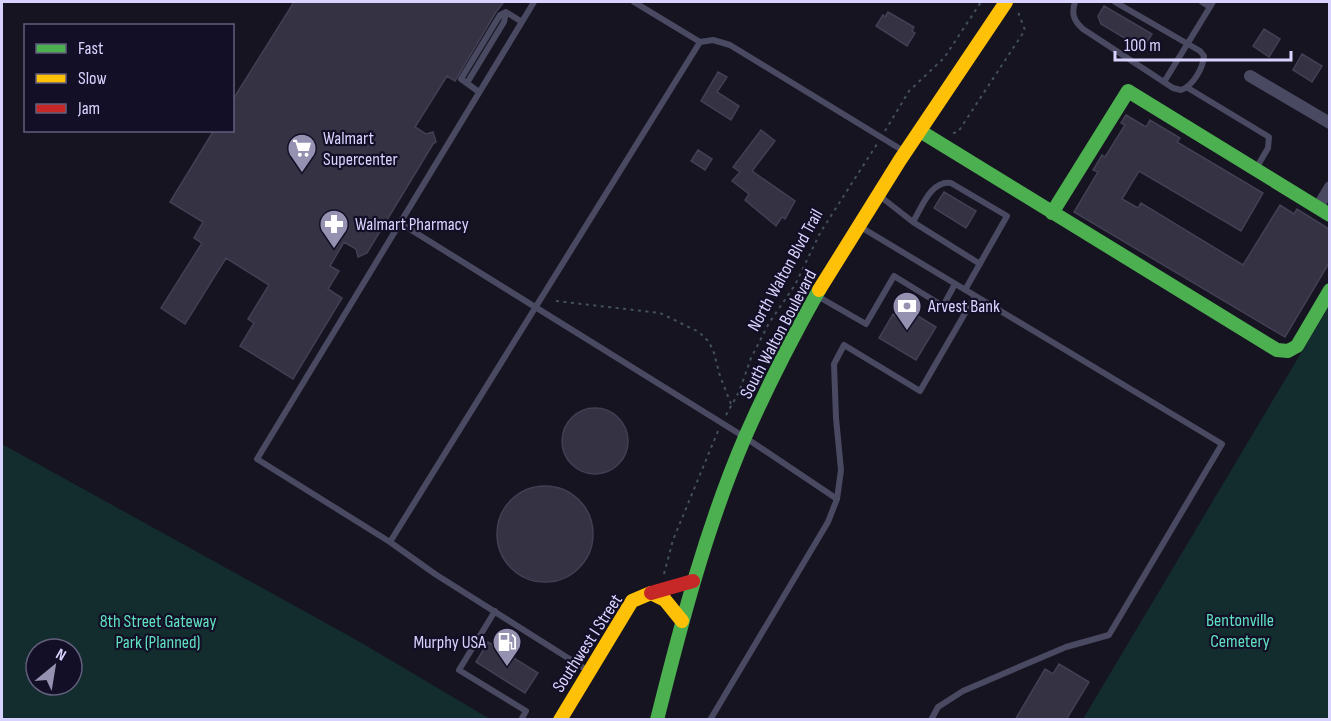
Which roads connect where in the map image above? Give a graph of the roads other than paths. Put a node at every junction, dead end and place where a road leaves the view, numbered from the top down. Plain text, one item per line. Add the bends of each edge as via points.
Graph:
1 (534, 2) edge
2 (634, 2) edge
3 (1006, 2) edge
4 (1075, 2) edge
5 (1115, 2) edge
6 (1202, 2) edge
7 (1212, 4) edge
8 (522, 22) junction
9 (700, 42) junction
10 (1187, 44) junction
11 (1250, 76) dead end
12 (1164, 82) junction
13 (1188, 88) junction
14 (479, 92) junction
15 (1329, 123) edge
16 (920, 130) junction
17 (906, 152) junction
18 (1255, 169) junction
19 (1329, 187) edge
20 (878, 195) junction
21 (1324, 211) edge
22 (1052, 213) junction
23 (913, 222) junction
24 (400, 223) junction
25 (858, 226) junction
26 (980, 264) junction
27 (955, 284) junction
28 (965, 290) junction
29 (1329, 290) edge
30 (817, 296) junction
31 (975, 296) junction
32 (536, 307) junction
33 (746, 438) junction
34 (837, 499) junction
35 (390, 542) junction
36 (693, 581) junction
37 (651, 593) junction
38 (495, 611) junction
39 (682, 621) junction
40 (590, 672) junction
41 (521, 720) edge
42 (560, 720) edge
43 (657, 720) edge
44 (711, 720) edge
45 (931, 720) edge

1 - 8 lane
2 - 9 lane
3 - 16 main road, South Walton Boulevard
4 - 12 lane via 1073,14 1083,29
5 - 10 lane
6 - 7 lane
7 - 10 lane
8 - 14 lane
8 - 14 lane via 506,12 500,15 461,79
9 - 17 lane via 713,40 730,45
9 - 32 lane
10 - 12 lane
10 - 13 lane via 1204,56
11 - 15 street
12 - 13 lane via 1181,90
13 - 18 lane via 1269,137 1268,148
14 - 24 lane
16 - 17 main road, South Walton Boulevard
16 - 22 main road
17 - 20 main road, South Walton Boulevard
18 - 21 main road
18 - 22 main road via 1128,91
19 - 21 street
20 - 23 lane
20 - 25 main road, South Walton Boulevard
22 - 29 main road via 1277,350 1288,351 1297,346
23 - 26 lane
23 - 26 lane via 936,186 946,182 1007,216
24 - 32 lane
24 - 35 lane via 257,459
25 - 27 lane
25 - 30 main road, South Walton Boulevard
26 - 28 lane
27 - 28 lane
27 - 30 lane via 943,306 894,276 866,324
28 - 31 lane
30 - 33 main road, South Walton Boulevard
31 - 34 lane via 920,391 844,345 834,364 841,470
31 - 45 lane via 1222,444 1109,634 1066,647 963,691 938,707
32 - 33 lane
32 - 35 lane
33 - 34 lane
33 - 36 main road, South Walton Boulevard
34 - 44 lane via 828,522
35 - 38 lane
36 - 37 main road, Southwest I Street
36 - 39 main road, South Walton Boulevard
37 - 39 main road via 665,600
37 - 40 main road, Southwest I Street via 632,602
38 - 40 lane
38 - 41 lane via 459,670 526,711
39 - 43 main road, South Walton Boulevard
40 - 42 main road, Southwest I Street

